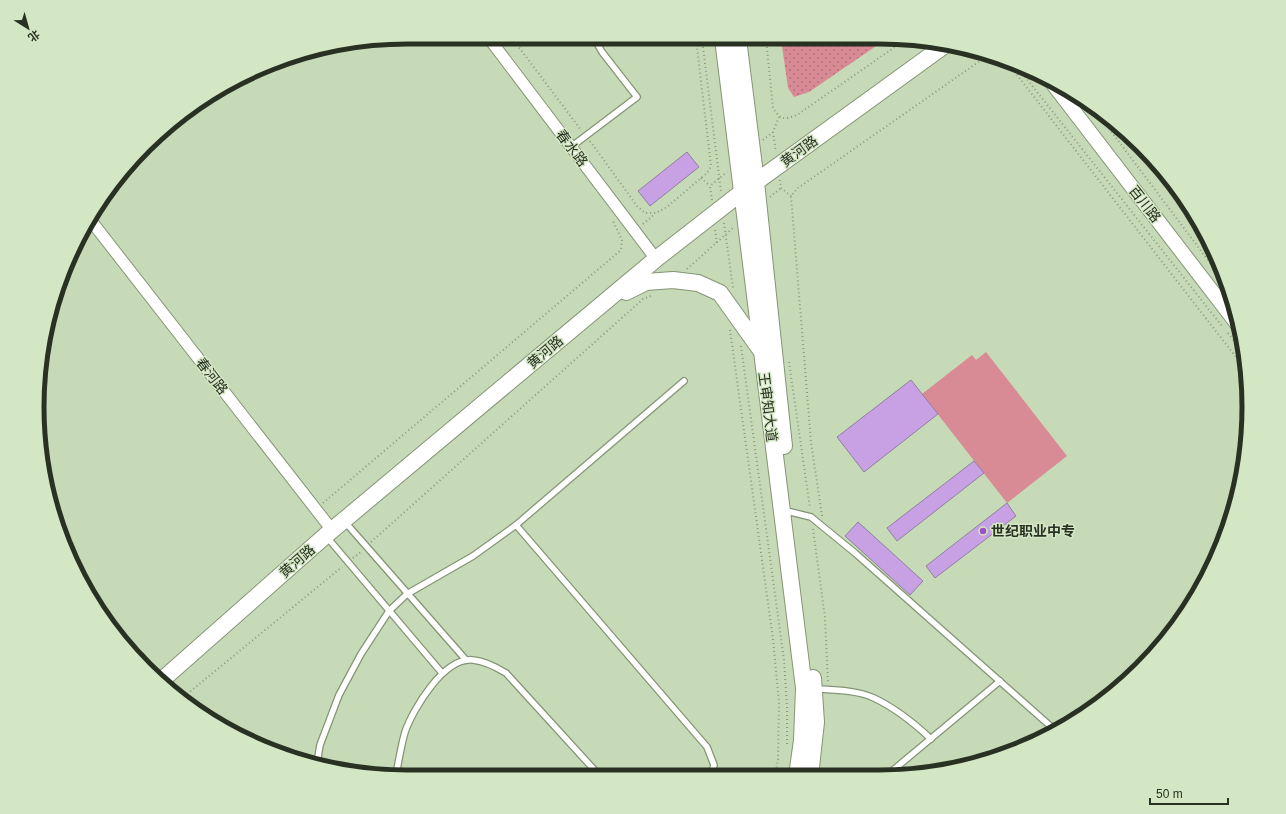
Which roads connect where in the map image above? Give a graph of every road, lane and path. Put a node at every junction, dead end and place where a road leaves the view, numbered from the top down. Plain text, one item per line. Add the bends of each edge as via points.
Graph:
1 (493, 44) edge
2 (517, 44) edge
3 (597, 44) edge
4 (697, 44) edge
5 (703, 44) edge
6 (724, 44) edge
7 (739, 44) edge
8 (767, 44) edge
9 (898, 45) edge
10 (939, 49) edge
11 (982, 59) edge
12 (1015, 71) edge
13 (1023, 74) edge
14 (1060, 93) edge
15 (779, 117) junction
16 (1105, 123) edge
17 (773, 132) dead end
18 (586, 136) junction
19 (571, 147) junction
20 (701, 178) junction
21 (756, 182) junction
22 (710, 186) dead end
23 (742, 192) junction
24 (791, 196) junction
25 (722, 207) junction
26 (758, 207) junction
27 (745, 218) junction
28 (612, 220) dead end
29 (94, 224) edge
30 (726, 235) junction
31 (656, 259) junction
32 (1214, 268) edge
33 (686, 282) junction
34 (734, 294) dead end
35 (654, 295) dead end
36 (602, 304) junction
37 (1230, 315) edge
38 (730, 328) dead end
39 (740, 339) dead end
40 (1236, 344) edge
41 (761, 350) junction
42 (1239, 361) edge
43 (684, 381) dead end
44 (315, 509) junction
45 (786, 511) junction
46 (819, 524) junction
47 (516, 525) junction
48 (334, 529) junction
49 (366, 547) junction
50 (348, 562) junction
51 (407, 594) junction
52 (389, 611) junction
53 (145, 653) dead end
54 (142, 655) edge
55 (466, 660) junction
56 (442, 673) junction
57 (165, 677) edge
58 (1000, 681) junction
59 (809, 688) junction
60 (186, 695) edge
61 (1051, 726) edge
62 (931, 739) junction
63 (787, 748) dead end
64 (318, 759) edge
65 (894, 769) edge
66 (397, 770) edge
67 (594, 770) edge
68 (712, 770) edge
69 (776, 770) edge
70 (798, 770) edge
71 (811, 770) edge

1 - 19 street, 春水路
2 - 18 path
3 - 18 lane via 637,97
4 - 20 path via 711,166 708,173
5 - 25 path
6 - 23 main road, 王审知大道
7 - 21 main road
8 - 15 path via 773,108
9 - 15 path via 797,115 786,119
10 - 21 main road, 黄河路
11 - 24 path via 798,188
12 - 42 path
13 - 40 path
14 - 37 street, 百川路
15 - 17 path
16 - 32 path
18 - 19 lane
18 - 20 path via 637,206 645,213 656,213 667,207
19 - 31 street, 春水路
20 - 22 path
21 - 23 main road, 黄河路
21 - 26 main road
23 - 25 main road, 黄河路
23 - 27 main road, 王审知大道
24 - 26 path via 781,188
24 - 46 path via 812,442 823,515
25 - 30 path
25 - 31 main road, 黄河路
26 - 45 main road
27 - 30 path
27 - 41 main road, 王审知大道
28 - 44 path via 622,240 621,250
29 - 44 street, 春河路
30 - 33 path via 685,271
30 - 34 path
31 - 36 main road, 黄河路
33 - 36 main road via 646,282
33 - 41 main road via 698,284 720,294
35 - 49 path via 643,300
36 - 48 main road, 黄河路
38 - 69 path via 774,639 779,702
39 - 63 path via 784,660
41 - 45 main road, 王审知大道
43 - 47 lane
44 - 48 street, 春河路
45 - 46 lane via 811,517
45 - 59 main road, 王审知大道
46 - 58 lane
47 - 51 lane via 473,556
47 - 68 lane via 707,747 714,765
48 - 49 lane
48 - 50 lane
48 - 57 main road, 黄河路
49 - 50 path
49 - 51 lane
50 - 52 lane
50 - 60 path
51 - 52 lane
51 - 55 lane
52 - 56 lane
52 - 64 lane via 338,695 320,745
53 - 54 path
55 - 56 lane via 454,664
55 - 67 lane via 490,664 506,673
56 - 66 lane via 432,684 406,731
58 - 61 lane
58 - 62 lane
59 - 62 lane via 852,692 873,697 912,721
59 - 70 main road, 王审知大道
59 - 71 main road via 816,722
62 - 65 lane

